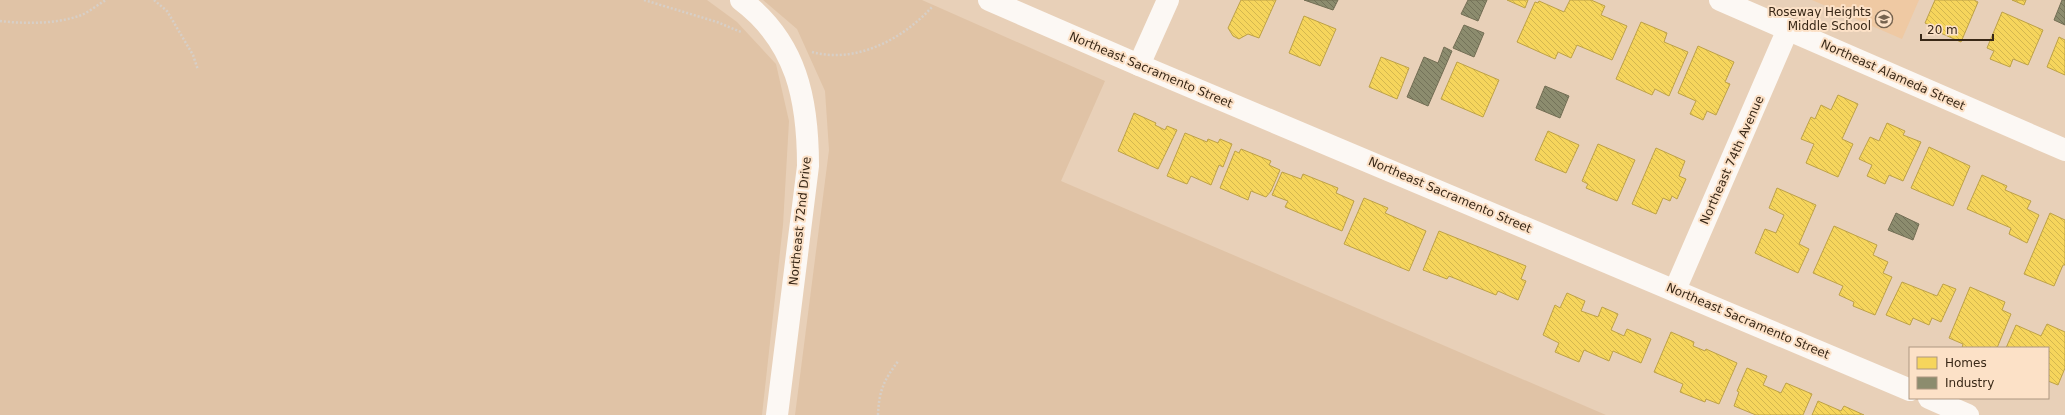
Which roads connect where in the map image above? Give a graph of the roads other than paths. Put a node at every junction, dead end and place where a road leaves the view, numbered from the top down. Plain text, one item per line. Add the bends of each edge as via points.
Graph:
1 (741, 0) edge
2 (989, 0) edge
3 (1168, 0) edge
4 (1720, 0) edge
5 (1788, 30) junction
6 (1139, 65) junction
7 (2065, 150) edge
8 (1675, 290) junction
9 (1909, 390) edge
10 (1931, 399) edge
11 (777, 415) edge
12 (1968, 415) edge

1 - 11 street, Northeast 72nd Drive via 765,21 778,38 792,62 801,86 805,108 808,166
2 - 6 street, Northeast Sacramento Street
3 - 6 street
4 - 5 street, Northeast Alameda Street
5 - 7 street, Northeast Alameda Street
5 - 8 street, Northeast 74th Avenue
6 - 8 street, Northeast Sacramento Street
8 - 9 street, Northeast Sacramento Street
10 - 12 street

